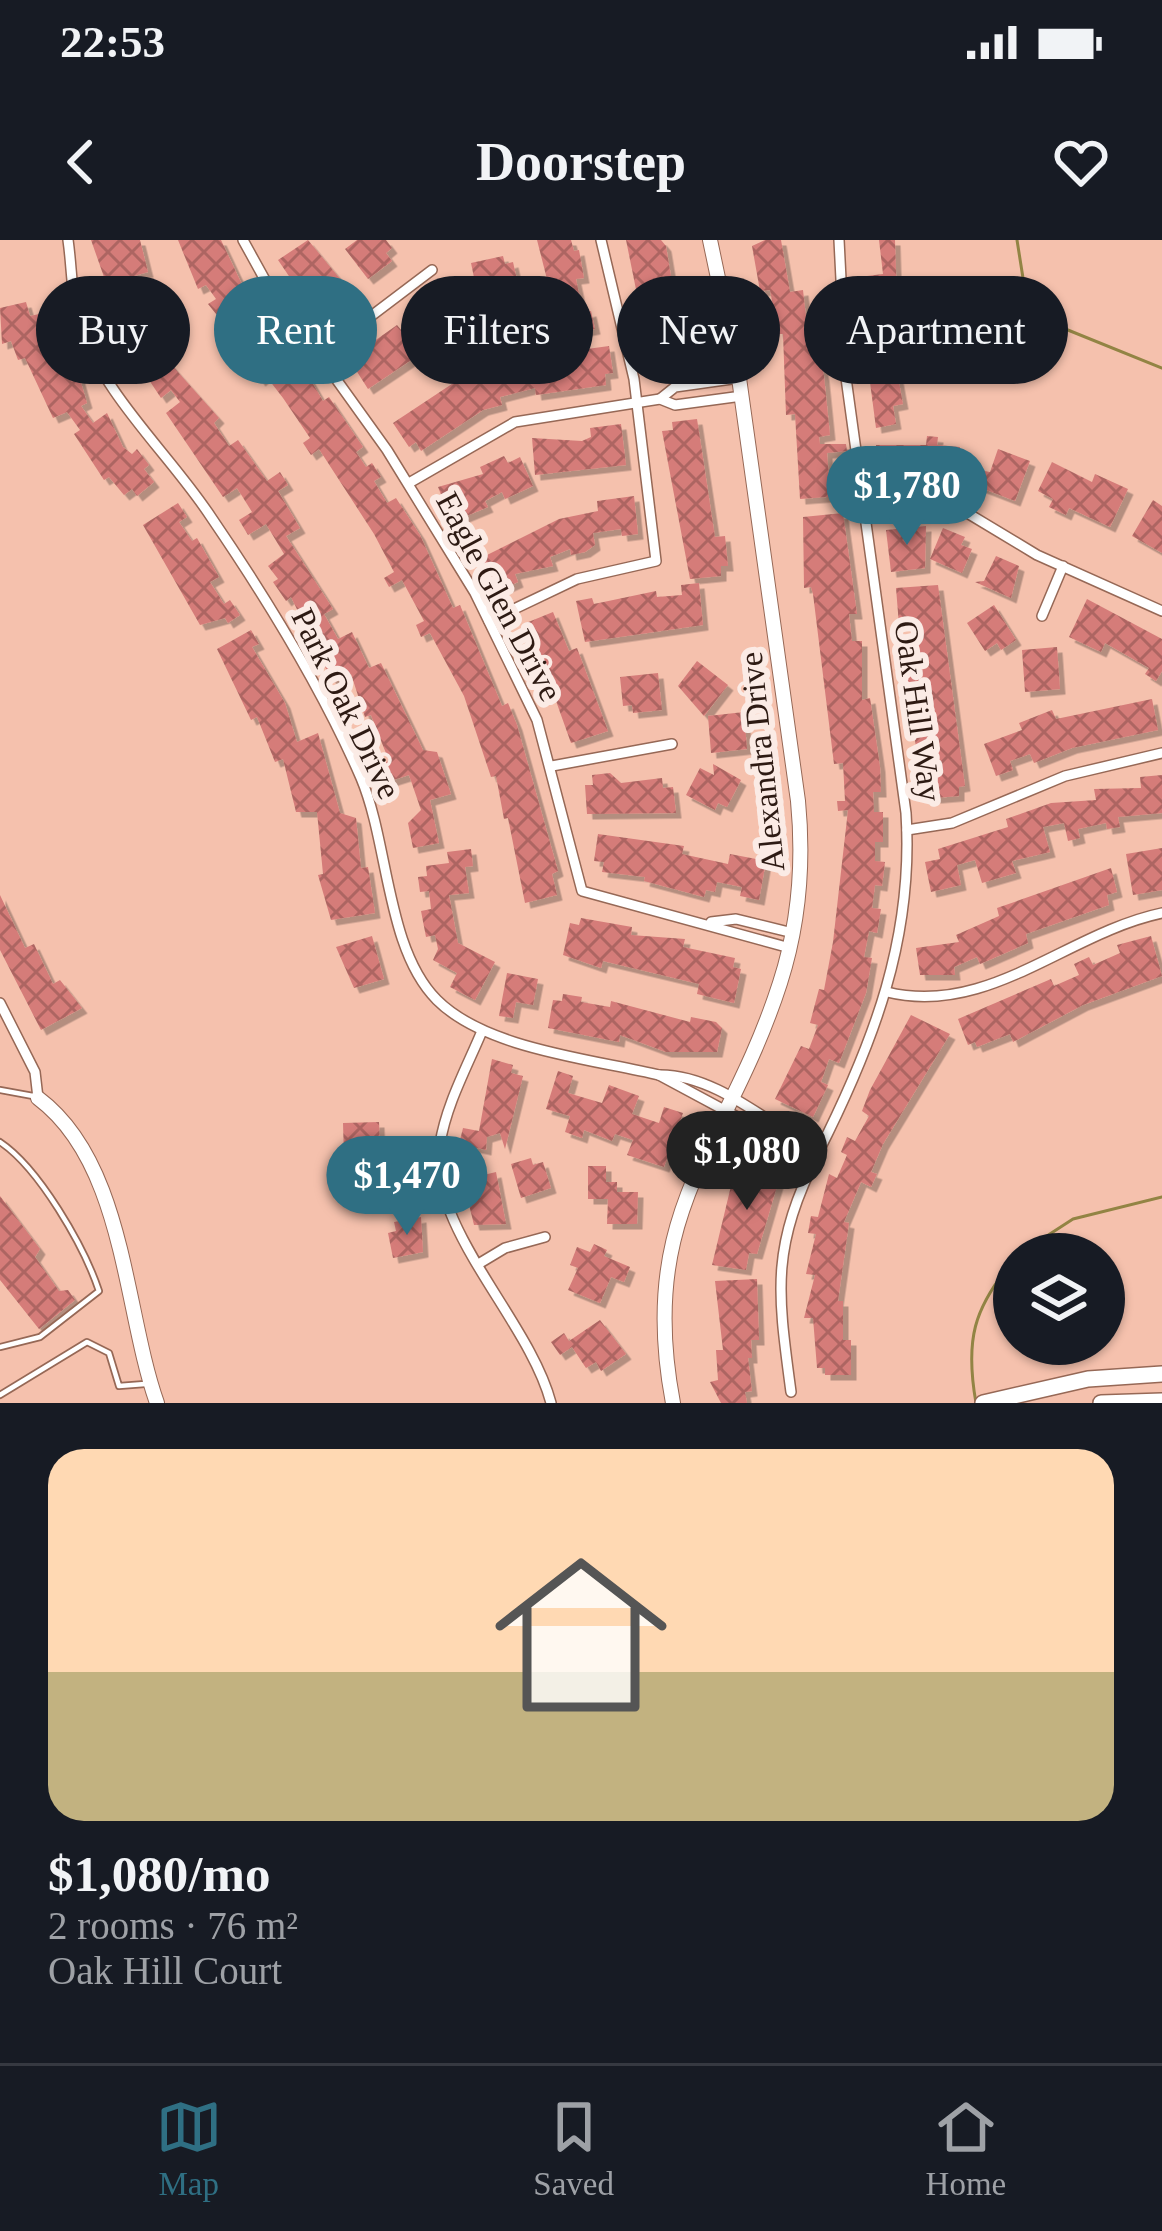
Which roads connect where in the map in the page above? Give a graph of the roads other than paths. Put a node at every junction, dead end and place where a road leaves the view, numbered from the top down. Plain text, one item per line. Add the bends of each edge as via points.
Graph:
1 (68, 240) edge
2 (243, 240) edge
3 (601, 240) edge
4 (710, 240) edge
5 (839, 240) edge
6 (432, 270) dead end
7 (263, 276) edge
8 (718, 276) edge
9 (377, 312) edge
10 (341, 384) edge
11 (693, 384) edge
12 (699, 384) edge
13 (741, 384) edge
14 (742, 396) junction
15 (660, 399) junction
16 (701, 401) junction
17 (637, 402) junction
18 (409, 483) junction
19 (864, 511) junction
20 (1063, 566) junction
21 (1162, 611) edge
22 (1042, 616) dead end
23 (489, 620) junction
24 (672, 745) dead end
25 (1162, 753) edge
26 (552, 766) junction
27 (907, 830) junction
28 (1162, 913) edge
29 (711, 922) junction
30 (753, 923) junction
31 (749, 939) junction
32 (792, 941) junction
33 (887, 992) junction
34 (0, 1003) edge
35 (482, 1031) junction
36 (658, 1075) junction
37 (698, 1083) junction
38 (0, 1090) edge
39 (691, 1095) junction
40 (38, 1099) junction
41 (725, 1104) junction
42 (766, 1117) junction
43 (759, 1130) junction
44 (797, 1139) junction
45 (0, 1142) edge
46 (819, 1151) junction
47 (545, 1237) dead end
48 (480, 1263) junction
49 (1, 1344) edge
50 (1162, 1374) edge
51 (150, 1382) junction
52 (790, 1392) dead end
53 (0, 1395) edge
54 (1162, 1401) edge
55 (157, 1403) edge
56 (551, 1403) edge
57 (673, 1403) edge
58 (983, 1403) edge
59 (1101, 1403) edge

1 - 35 street, Park Oak Drive via 74,300 98,364 211,515 287,636 360,777 412,964 435,998
2 - 7 street, Eagle Glen Drive
3 - 17 street
4 - 8 street, Alexandra Drive
5 - 19 street, Oak Hill Way
6 - 9 street
10 - 18 street, Eagle Glen Drive
11 - 15 street
12 - 16 street
13 - 14 street, Alexandra Drive
14 - 16 street
14 - 32 street, Alexandra Drive via 798,801 801,872
15 - 16 street
15 - 17 street
17 - 18 street via 514,422
17 - 23 street via 656,562 578,579
18 - 23 street, Eagle Glen Drive
19 - 20 street via 951,508
19 - 27 street, Oak Hill Way
20 - 21 street
20 - 22 street
23 - 26 street, Eagle Glen Drive
24 - 26 street
25 - 27 street via 1065,776 952,824
26 - 29 street, Eagle Glen Drive via 582,891
27 - 33 street, Oak Hill Way via 903,913
28 - 33 street via 1095,933 969,993 928,999
29 - 30 street, Eagle Glen Drive
29 - 31 street, Eagle Glen Drive
30 - 31 street
30 - 32 street, Eagle Glen Drive
31 - 32 street, Eagle Glen Drive
32 - 41 street, Alexandra Drive via 763,1029
33 - 46 street, Oak Hill Way
34 - 40 street via 35,1072
35 - 36 street, Park Oak Drive
35 - 48 street via 443,1126 438,1168 452,1217
36 - 37 street, Park Oak Drive
36 - 39 street, Park Oak Drive
37 - 39 street
37 - 41 street, Park Oak Drive
38 - 40 lane
39 - 41 street, Park Oak Drive
40 - 51 street via 68,1128 97,1186 124,1258
41 - 42 street
41 - 43 street
41 - 57 street, Alexandra Drive via 670,1246 663,1322
42 - 43 street
42 - 44 street
43 - 44 street
44 - 46 street
45 - 49 lane via 18,1154 88,1258 99,1291 40,1337
46 - 52 street, Oak Hill Way via 780,1257
47 - 48 street
48 - 56 street via 528,1342
50 - 58 main road via 1088,1379
51 - 53 lane via 119,1386 109,1352 87,1342
51 - 55 street
54 - 59 main road

